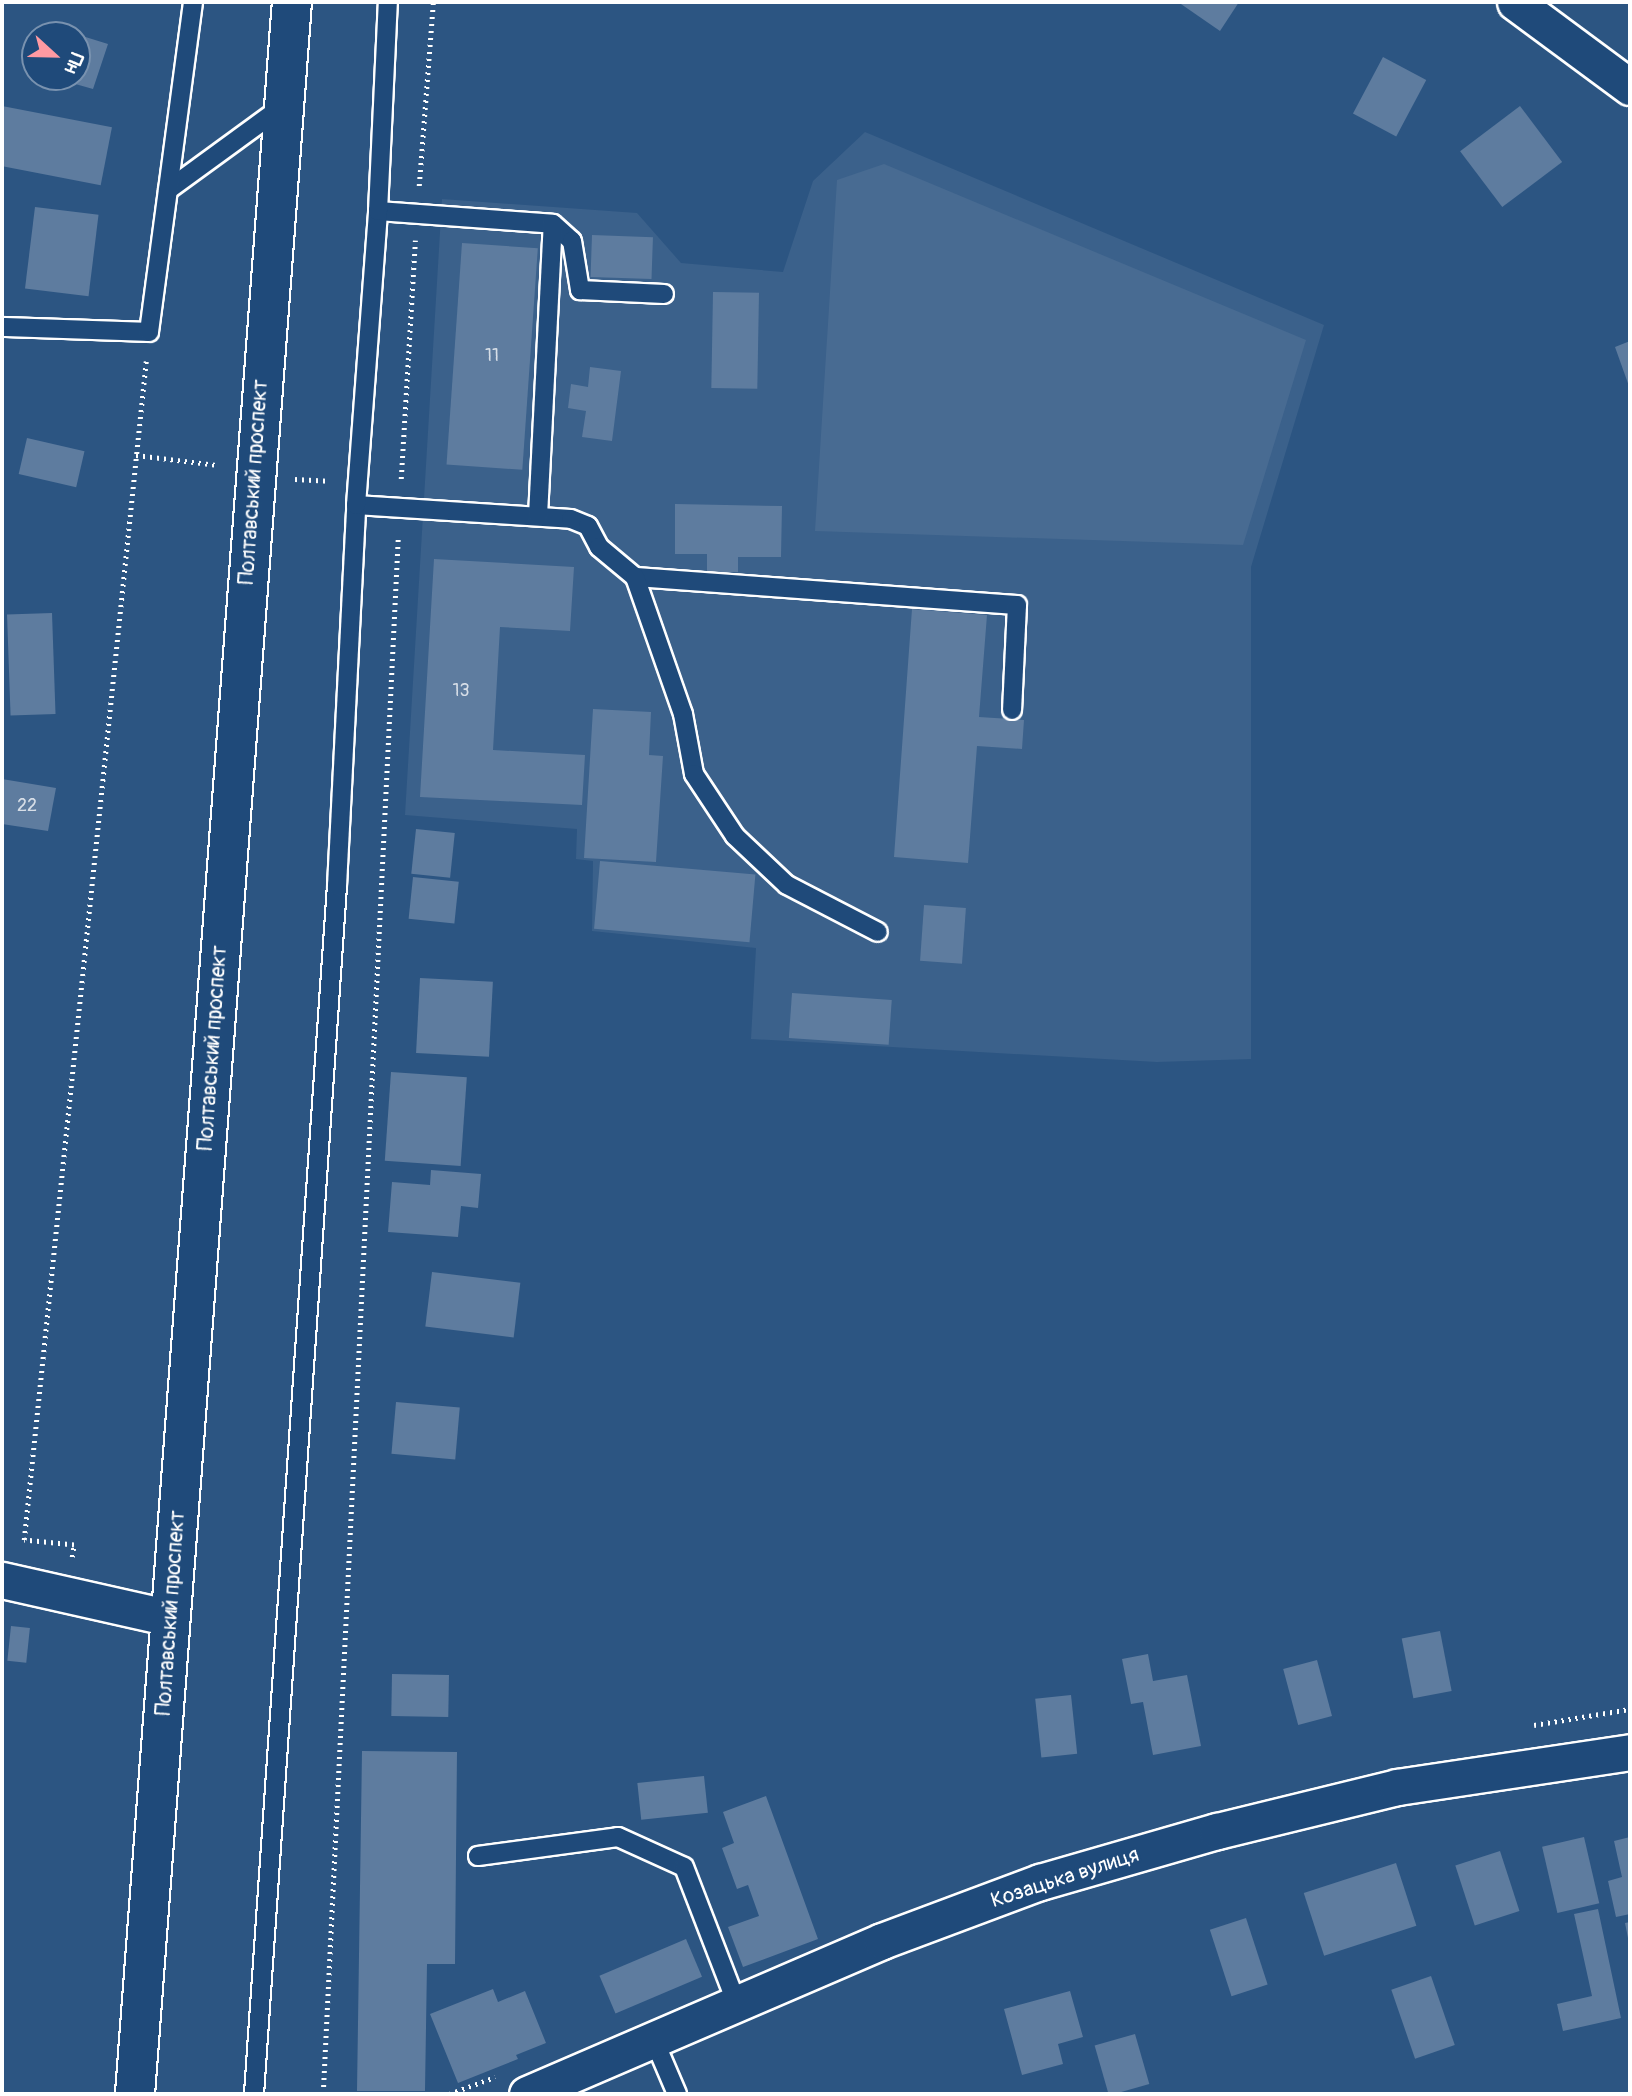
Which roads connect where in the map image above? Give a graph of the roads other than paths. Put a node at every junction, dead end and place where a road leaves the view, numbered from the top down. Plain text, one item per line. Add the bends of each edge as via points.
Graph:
1 (193, 2) edge
2 (292, 2) edge
3 (388, 2) edge
4 (1515, 2) edge
5 (1630, 87) edge
6 (282, 107) junction
7 (169, 190) junction
8 (378, 211) junction
9 (553, 224) junction
10 (664, 294) dead end
11 (2, 327) edge
12 (356, 505) junction
13 (538, 516) junction
14 (635, 577) junction
15 (1012, 710) dead end
16 (878, 932) dead end
17 (2, 1580) edge
18 (170, 1618) junction
19 (1630, 1752) edge
20 (478, 1856) dead end
21 (737, 2004) junction
22 (654, 2040) junction
23 (135, 2094) edge
24 (254, 2094) edge
25 (527, 2094) edge
26 (677, 2094) edge

1 - 7 lane
2 - 6 highway, Полтавський проспект
3 - 8 lane
4 - 5 street
6 - 7 lane
6 - 18 highway, Полтавський проспект
7 - 11 lane via 149,332
8 - 9 lane
8 - 12 lane
9 - 10 lane via 572,241 580,290
9 - 13 lane
12 - 13 lane
12 - 24 lane via 336,899
13 - 14 lane via 571,519 588,526 599,547
14 - 15 lane via 1017,605
14 - 16 lane via 683,713 694,774 735,836 787,885
17 - 18 street
18 - 23 highway, Полтавський проспект
19 - 21 street, Козацька вулиця via 1397,1787 1205,1835 1040,1882 882,1941
20 - 21 lane via 618,1837 684,1867
21 - 22 street, Козацька вулиця
22 - 25 street, Козацька вулиця
22 - 26 lane

